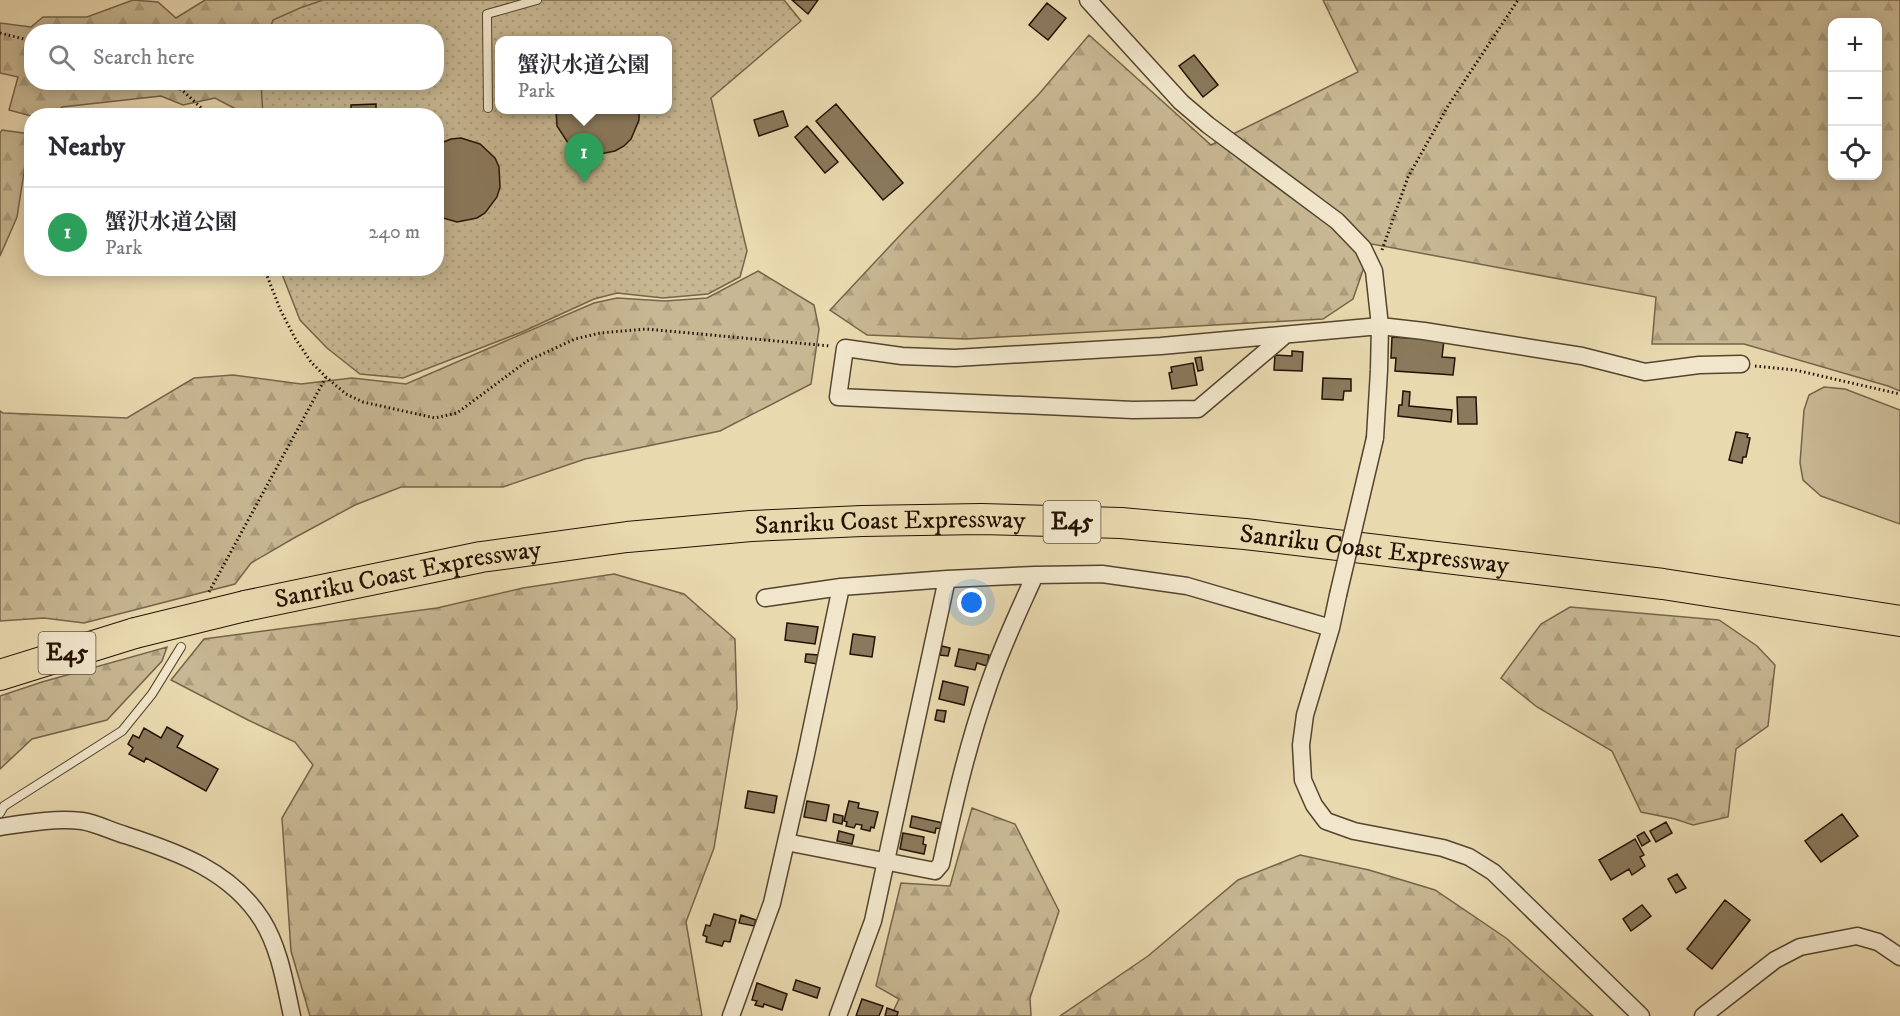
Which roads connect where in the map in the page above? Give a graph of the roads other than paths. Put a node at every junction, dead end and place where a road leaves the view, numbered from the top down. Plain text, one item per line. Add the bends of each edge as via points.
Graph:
1 (537, 0) edge
2 (1088, 0) edge
3 (488, 108) dead end
4 (1380, 326) junction
5 (1283, 337) junction
6 (1741, 364) road end
7 (1035, 574) junction
8 (947, 579) junction
9 (841, 587) junction
10 (765, 598) dead end
11 (1900, 621) edge
12 (1331, 628) junction
13 (181, 647) dead end
14 (0, 675) edge
15 (0, 813) edge
16 (0, 827) edge
17 (786, 842) junction
18 (886, 861) junction
19 (1900, 957) edge
20 (292, 1016) edge
21 (731, 1016) edge
22 (838, 1016) edge
23 (1641, 1016) edge
24 (1703, 1016) edge

1 - 3 lane via 487,14
2 - 4 street via 1181,102 1337,220 1363,248 1374,271
4 - 5 street
4 - 6 street via 1582,356 1645,372
4 - 12 street, bridge via 1374,438
5 - 5 street via 955,358 845,348 838,397 1133,410 1198,409
7 - 8 street
7 - 12 street via 1102,574 1187,586
7 - 18 street via 987,689 959,781 941,864 935,871
8 - 9 street
8 - 18 street
9 - 10 street
9 - 17 street
11 - 14 highway, Sanriku Coast Expressway / E45, bridge via 1663,584 1245,534 1121,523 862,521 627,537 481,557 245,606 135,633
12 - 23 street via 1305,715 1302,745 1304,780 1314,805 1326,821 1469,857 1493,872
13 - 15 lane via 152,694 122,731 4,806
16 - 20 street via 45,820 83,821 205,866 238,892 262,921 281,964
17 - 18 street
17 - 21 street via 772,903
18 - 22 street via 873,921
19 - 24 street via 1878,942 1857,936 1800,947 1775,960

